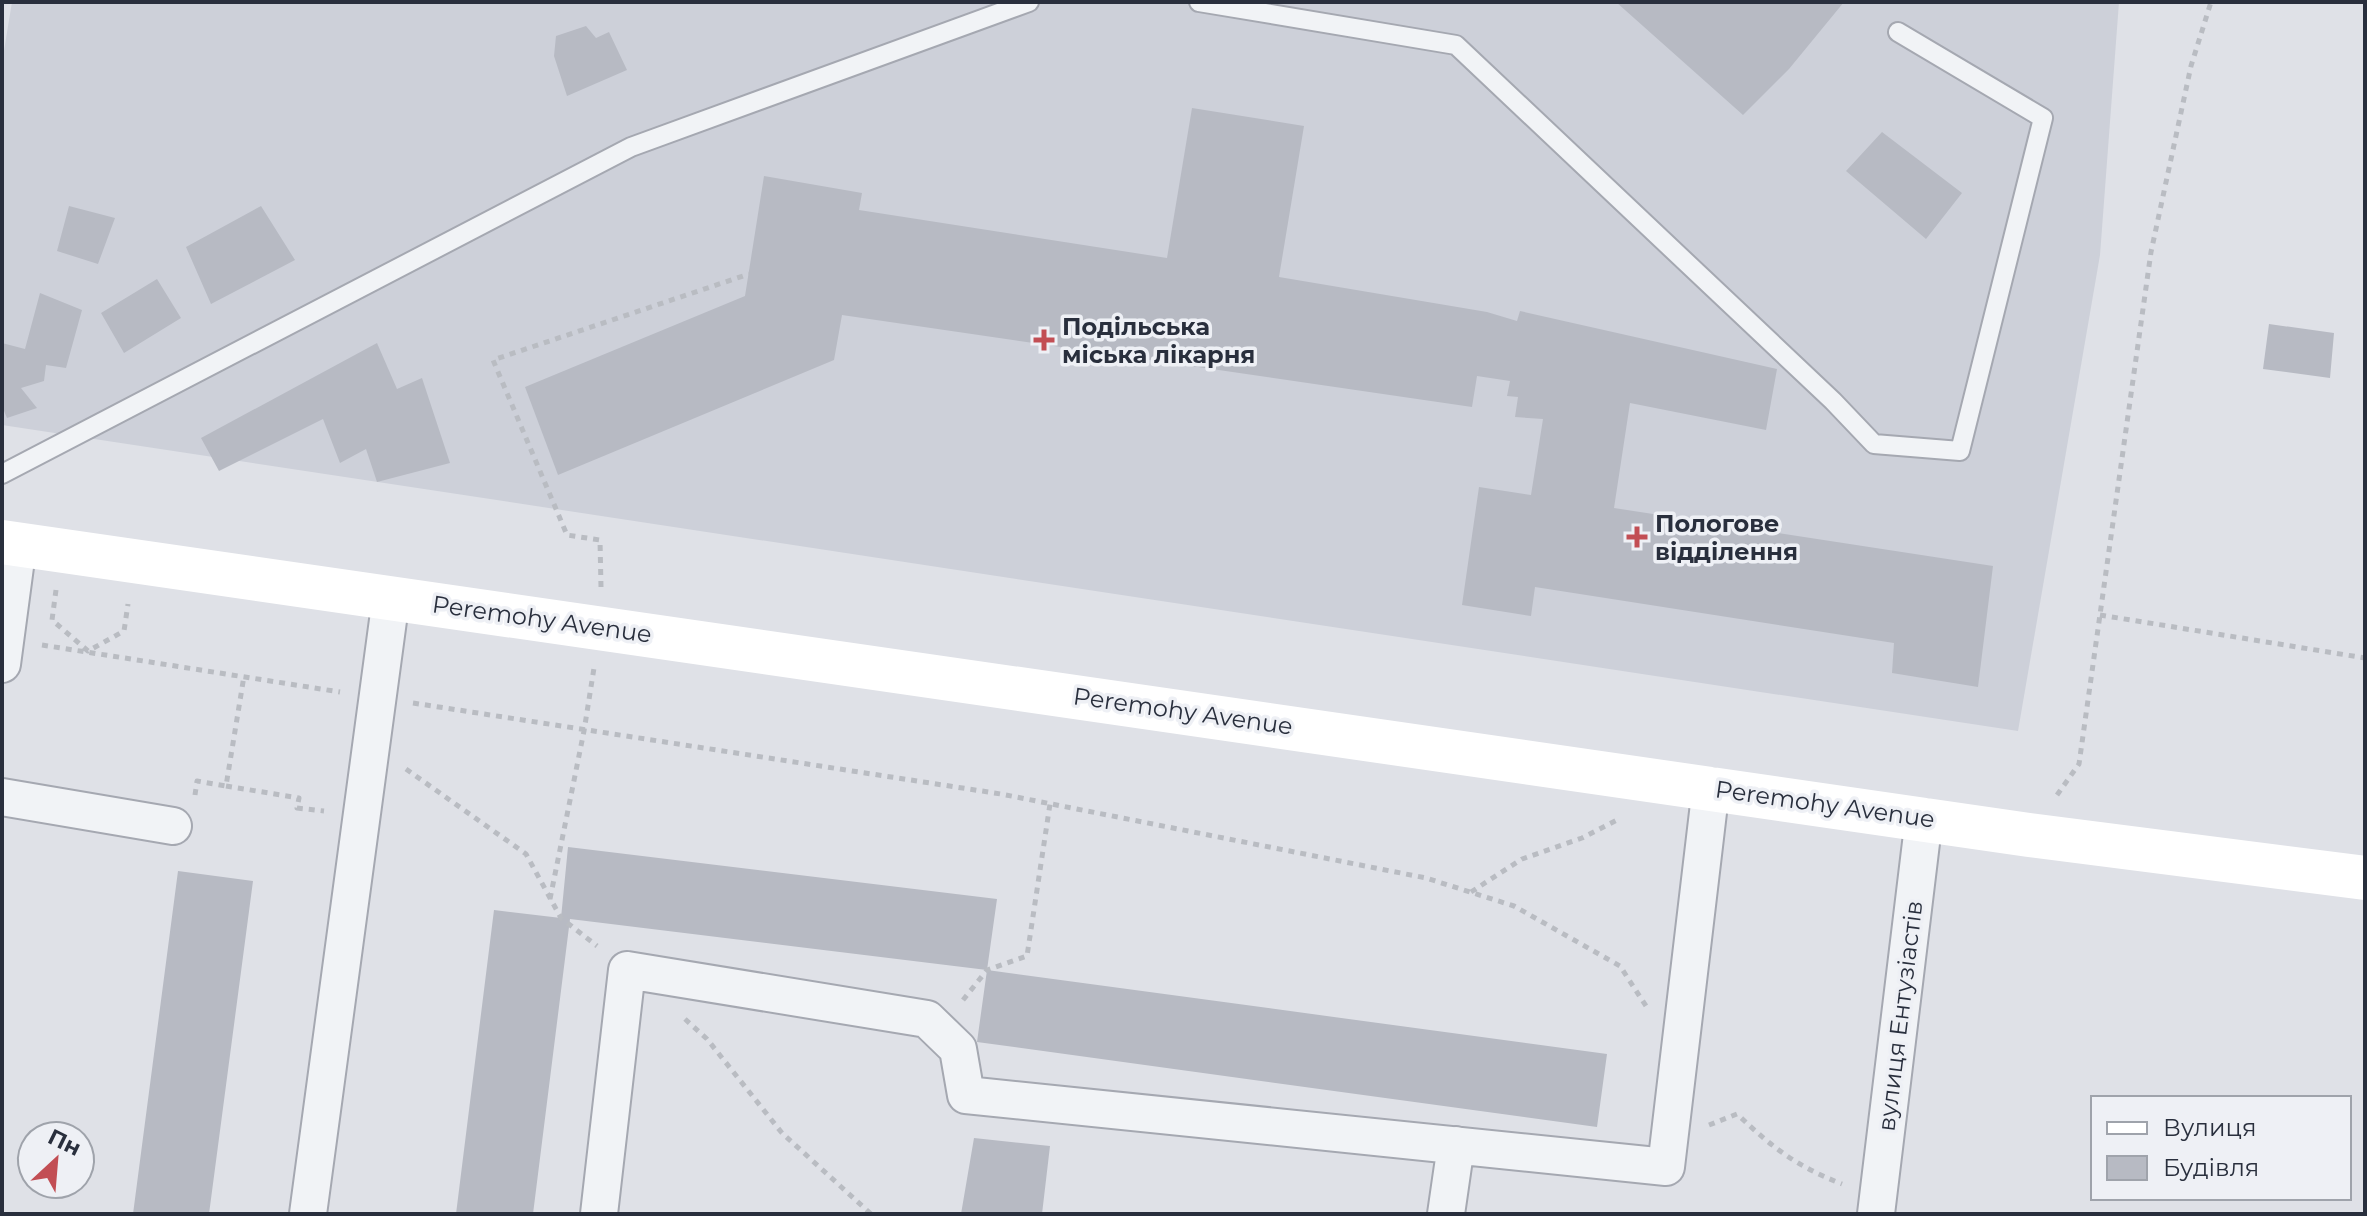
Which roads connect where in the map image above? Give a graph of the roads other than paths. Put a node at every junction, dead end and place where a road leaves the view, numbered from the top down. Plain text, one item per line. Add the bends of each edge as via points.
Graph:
1 (1029, 2) edge
2 (1199, 2) edge
3 (1898, 32) dead end
4 (2, 474) edge
5 (10, 543) edge
6 (391, 598) junction
7 (4, 652) edge
8 (1711, 787) junction
9 (2, 797) edge
10 (1924, 818) junction
11 (173, 826) road end
12 (2365, 878) edge
13 (1456, 1145) junction
14 (1877, 1202) edge
15 (308, 1214) edge
16 (599, 1214) edge
17 (1446, 1214) edge

1 - 4 lane via 631,147
2 - 3 lane via 1456,45 1874,444 1960,451 2043,118
5 - 6 main road, Peremohy Avenue
5 - 7 street
6 - 8 main road, Peremohy Avenue
6 - 15 street
8 - 10 main road, Peremohy Avenue
8 - 13 street via 1666,1167
9 - 11 street
10 - 12 main road, Peremohy Avenue
10 - 14 street, вулиця Ентузіастів
13 - 16 street via 966,1095 958,1049 927,1019 627,970
13 - 17 street

